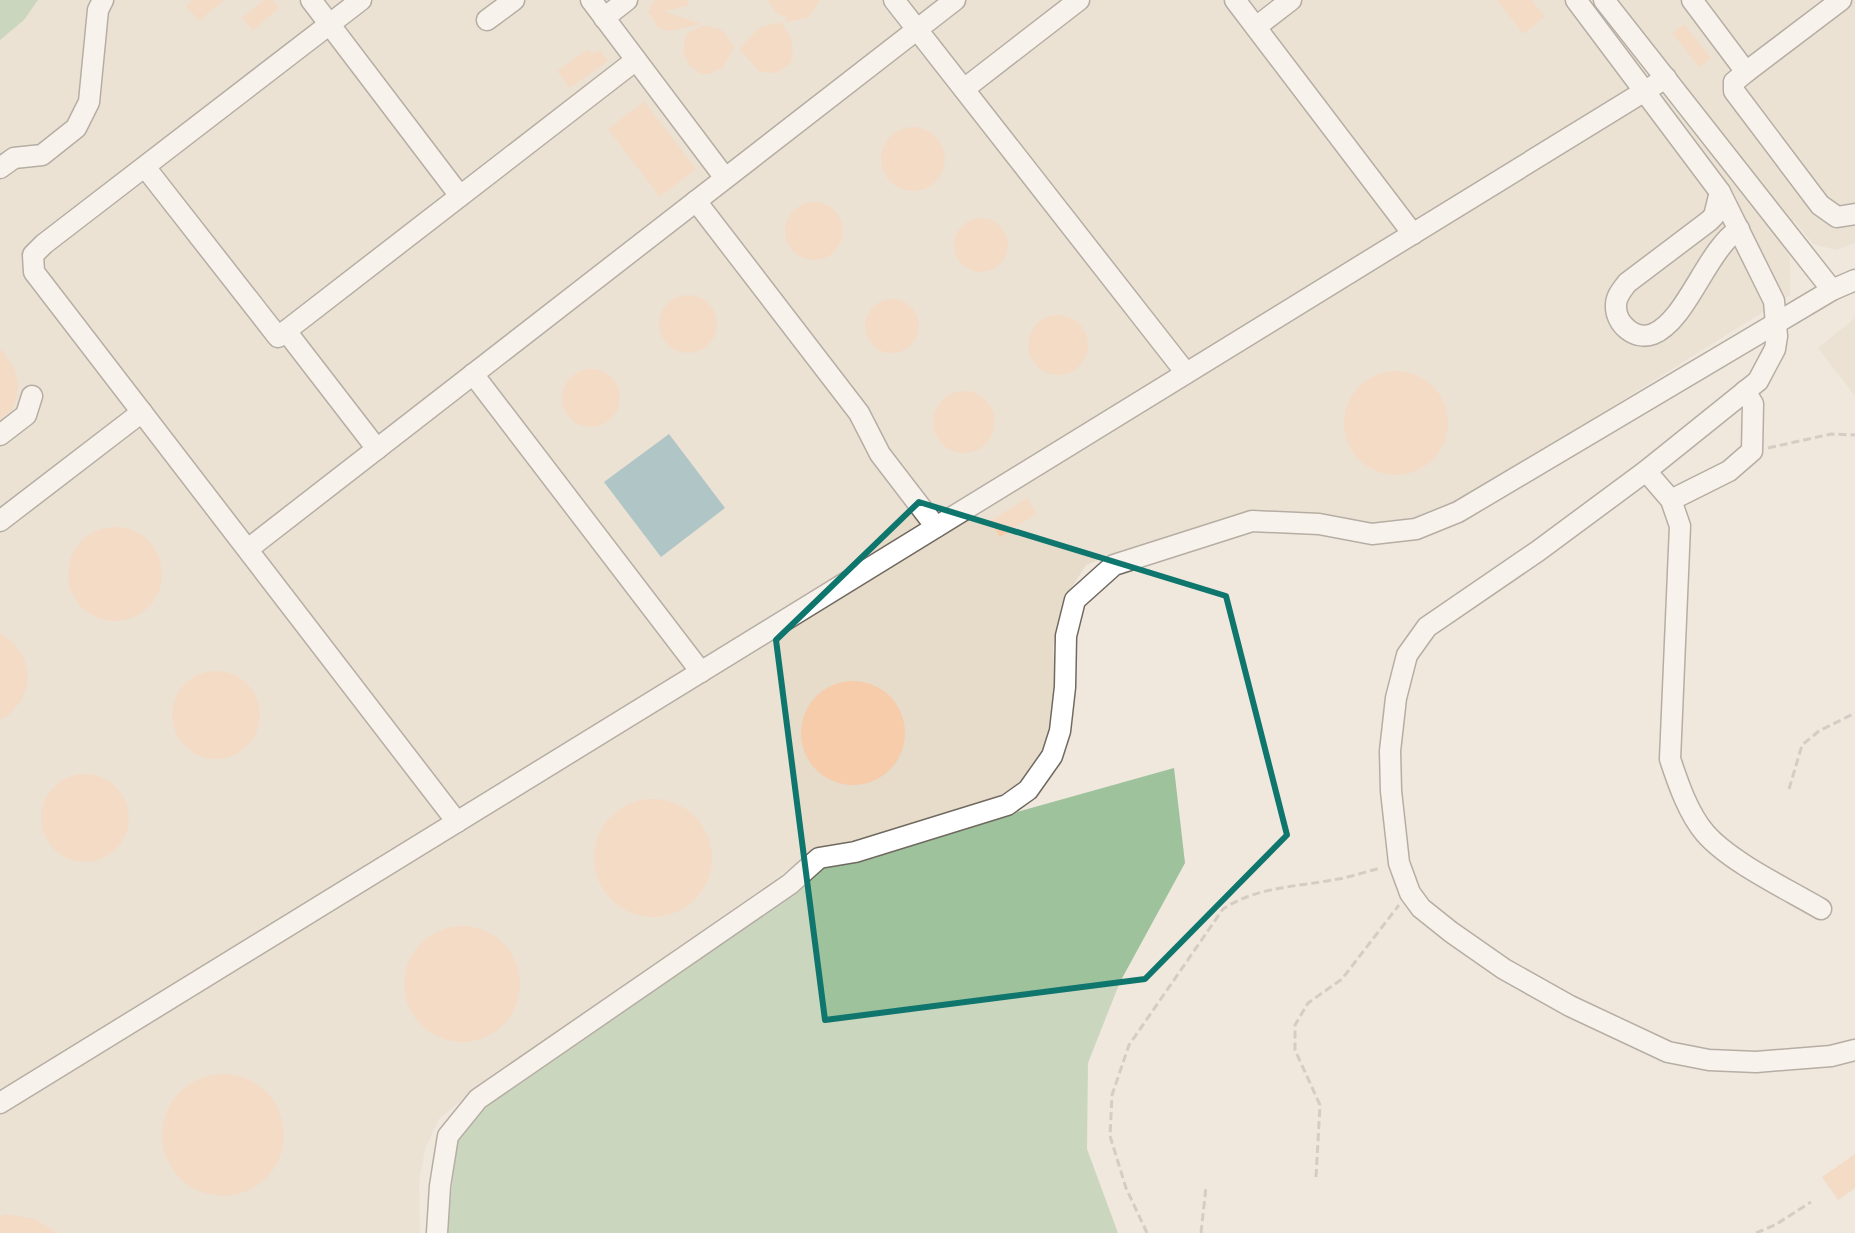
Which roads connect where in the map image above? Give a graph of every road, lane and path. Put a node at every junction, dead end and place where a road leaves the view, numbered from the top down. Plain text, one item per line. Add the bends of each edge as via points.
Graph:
1 (103, 0) edge
2 (311, 0) edge
3 (361, 0) edge
4 (514, 0) edge
5 (591, 0) edge
6 (627, 0) edge
7 (894, 0) edge
8 (955, 0) edge
9 (1079, 0) edge
10 (1235, 0) edge
11 (1291, 0) edge
12 (1576, 0) edge
13 (1604, 0) edge
14 (1692, 0) edge
15 (1841, 0) edge
16 (604, 18) junction
17 (487, 20) dead end
18 (330, 24) junction
19 (1256, 27) junction
20 (917, 29) junction
21 (636, 60) junction
22 (1746, 72) junction
23 (1666, 78) junction
24 (964, 89) junction
25 (1646, 91) junction
26 (145, 167) junction
27 (0, 168) edge
28 (725, 178) junction
29 (1720, 192) junction
30 (460, 196) junction
31 (696, 201) junction
32 (1855, 214) edge
33 (1739, 229) junction
34 (1413, 234) junction
35 (1855, 280) edge
36 (1832, 290) junction
37 (1778, 322) junction
38 (286, 331) junction
39 (1186, 373) junction
40 (473, 374) junction
41 (1745, 391) junction
42 (32, 396) dead end
43 (142, 412) junction
44 (0, 435) edge
45 (1855, 435) edge
46 (377, 449) junction
47 (1752, 451) junction
48 (1646, 471) junction
49 (1671, 500) junction
50 (0, 521) edge
51 (936, 527) junction
52 (248, 549) junction
53 (701, 672) junction
54 (1855, 713) edge
55 (1789, 789) dead end
56 (457, 822) junction
57 (1399, 863) junction
58 (1410, 893) junction
59 (1821, 909) dead end
60 (1855, 1050) edge
61 (0, 1103) edge
62 (1316, 1177) dead end
63 (1206, 1187) dead end
64 (1811, 1202) dead end
65 (437, 1233) edge
66 (1147, 1233) edge
67 (1201, 1233) edge
68 (1756, 1233) edge

1 - 27 lane via 89,102 76,128 42,155 14,158
2 - 18 lane
3 - 18 lane
4 - 17 lane
5 - 16 lane
6 - 16 lane
7 - 20 lane
8 - 20 lane
9 - 24 lane
10 - 19 lane
11 - 19 lane
12 - 25 lane
13 - 23 lane
14 - 22 lane
15 - 22 lane
16 - 21 lane
18 - 26 lane
18 - 30 lane
19 - 34 lane
20 - 24 lane
20 - 28 lane
21 - 28 lane
21 - 30 lane
22 - 32 lane via 1734,82 1734,91 1820,205 1837,217
23 - 25 lane
23 - 36 lane
24 - 39 lane
25 - 29 lane
25 - 34 lane
26 - 38 lane via 278,337
26 - 43 lane via 33,255 34,272
28 - 31 lane
29 - 33 lane
29 - 33 lane via 1709,221 1619,293 1616,304 1629,331 1646,336 1661,330
30 - 38 lane
31 - 40 lane
31 - 51 lane via 859,413 880,454
33 - 37 lane via 1774,301
34 - 39 lane
35 - 36 lane
36 - 37 lane
37 - 41 lane via 1775,349 1758,381
37 - 65 lane via 1458,512 1416,529 1372,534 1319,524 1252,521 1114,565 1075,600 1066,636 1060,731 1052,756 1028,790 1007,805 819,858 790,884 478,1099 448,1136
38 - 46 lane
39 - 51 lane
40 - 46 lane
40 - 53 lane
41 - 47 lane via 1753,404
41 - 48 lane
42 - 44 lane via 26,415
43 - 50 lane
43 - 52 lane
45 - 47 path via 1831,434
46 - 52 lane
47 - 49 lane via 1729,471
48 - 49 lane
48 - 57 lane via 1427,627 1407,655 1390,751
49 - 59 lane via 1680,526 1670,759 1679,786 1705,832 1737,859
51 - 53 lane
52 - 56 lane
53 - 56 lane
54 - 55 path via 1802,745
56 - 61 lane
57 - 58 lane
57 - 66 path via 1241,897 1223,909 1182,964 1129,1045 1112,1095 1110,1136
58 - 60 lane via 1421,908 1504,969 1668,1052 1756,1062
58 - 62 path via 1342,979 1308,1003 1295,1025 1295,1050 1320,1105
63 - 67 path
64 - 68 path

